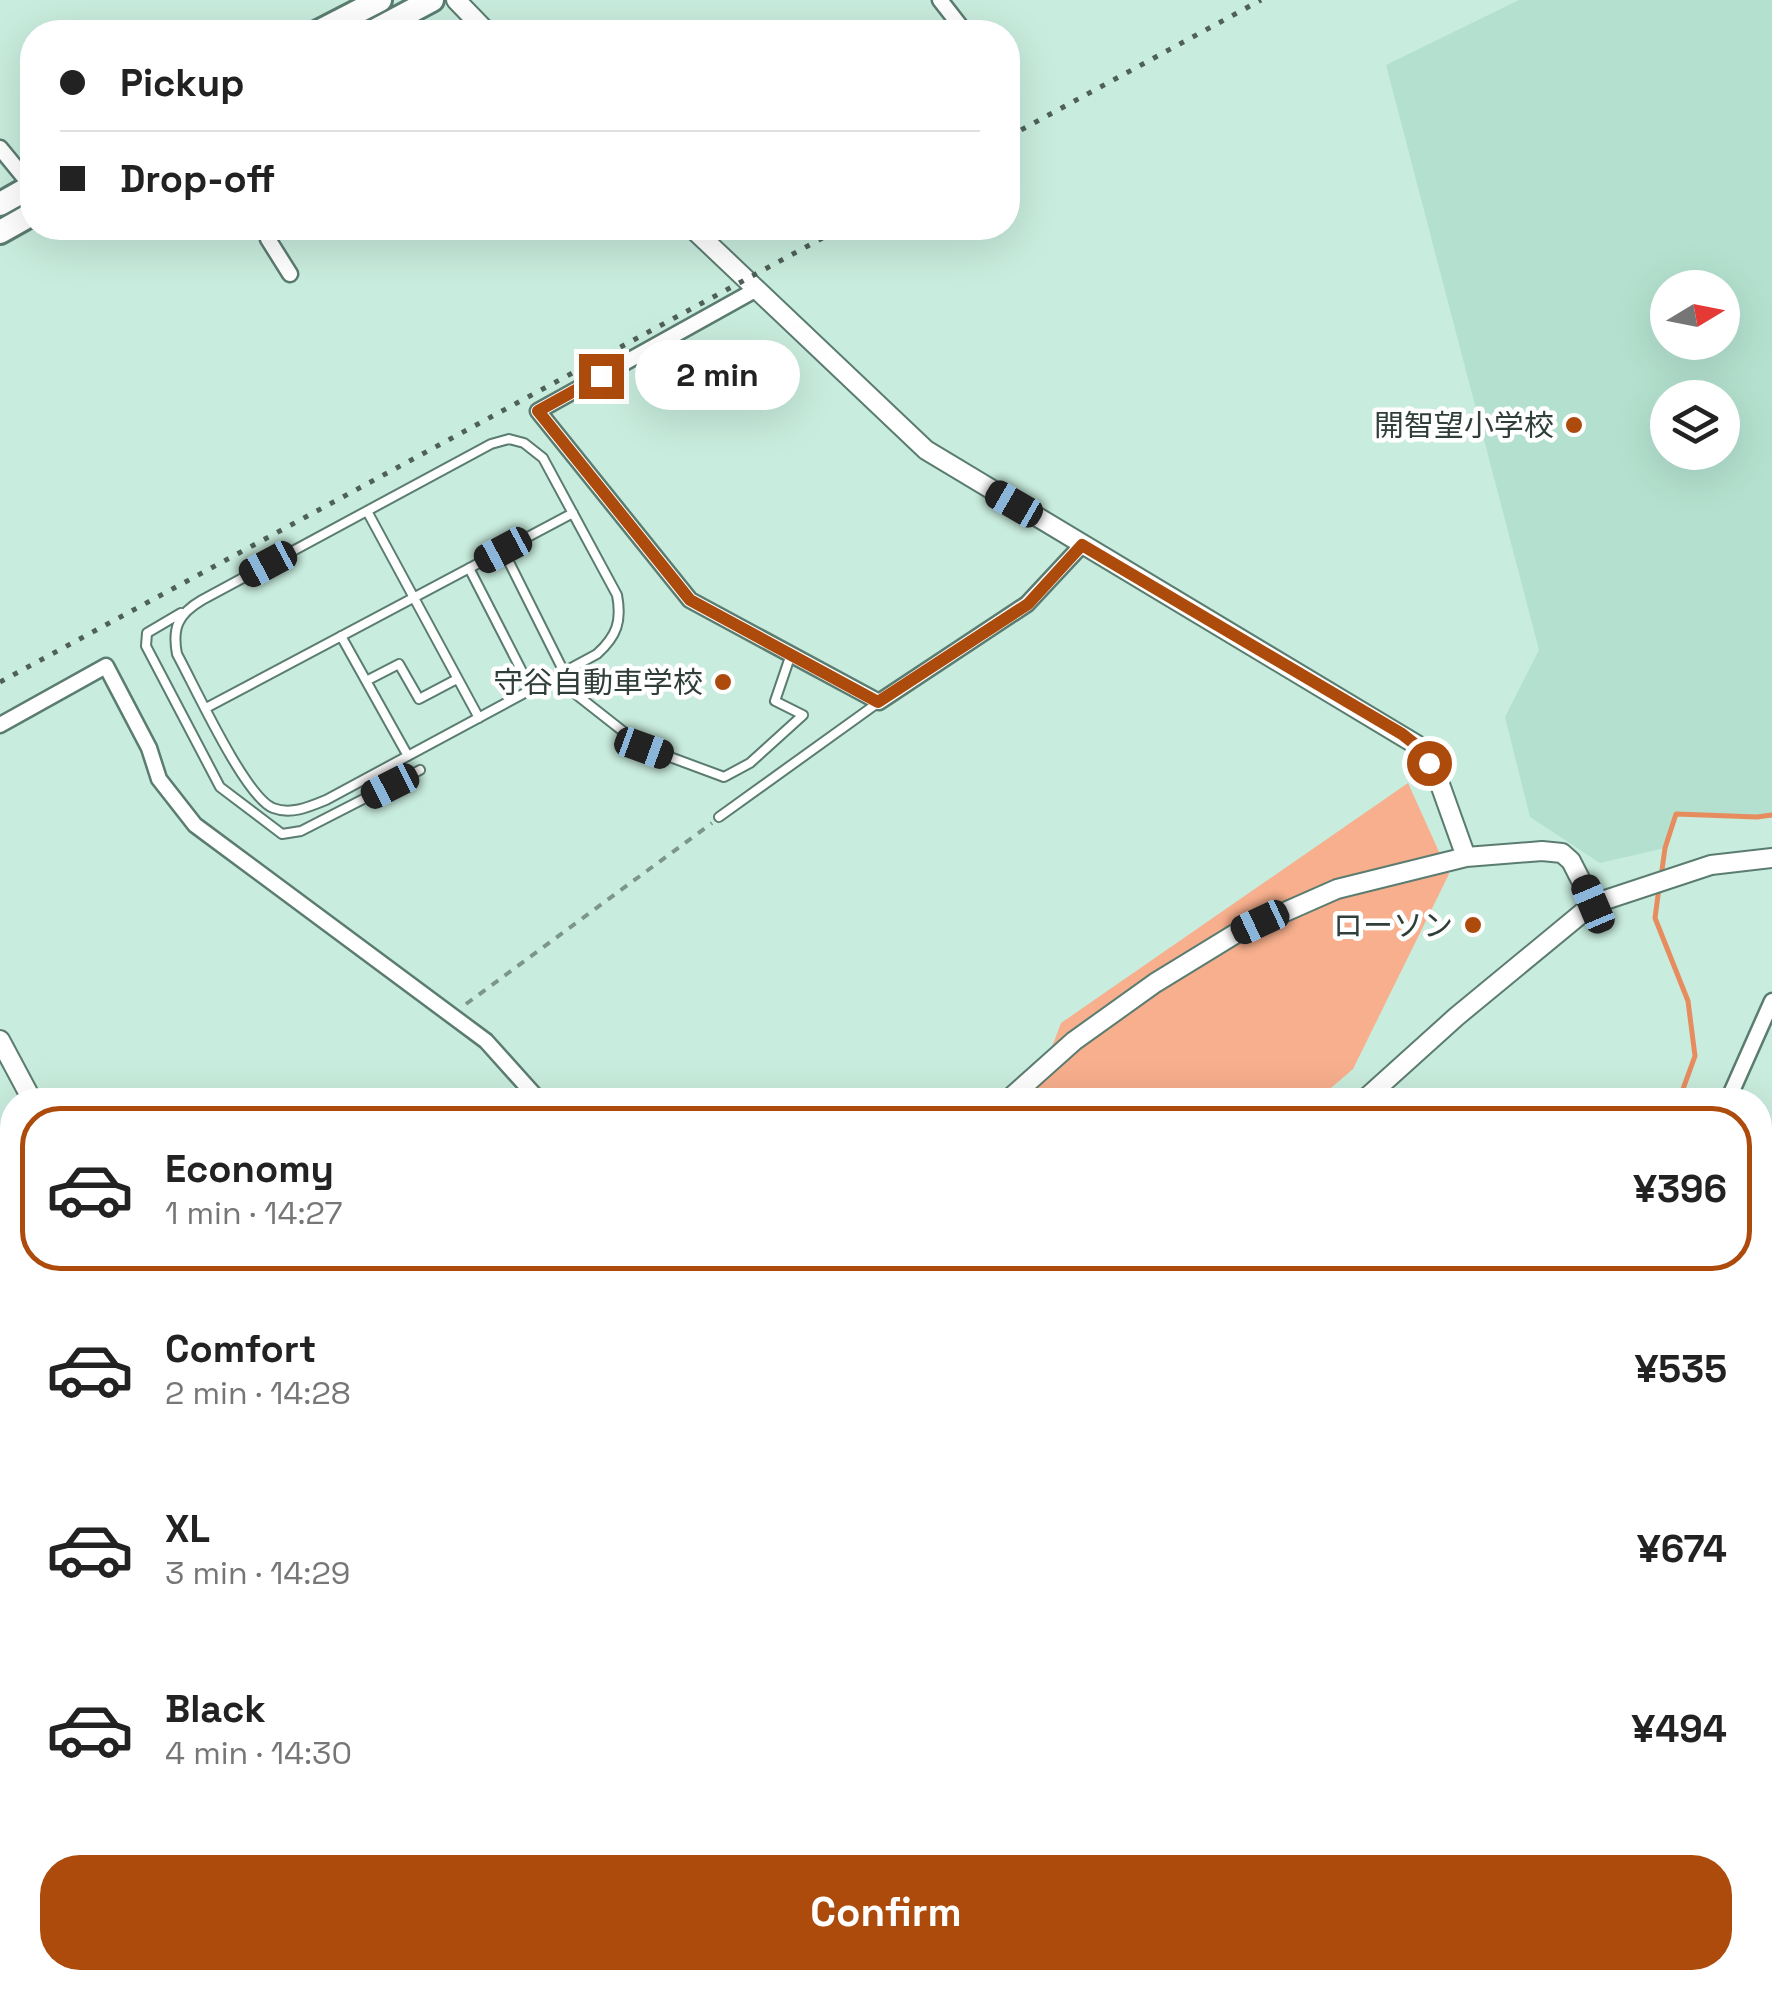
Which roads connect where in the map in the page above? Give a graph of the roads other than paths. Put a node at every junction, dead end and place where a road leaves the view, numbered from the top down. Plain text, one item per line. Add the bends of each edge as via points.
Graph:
1 (380, 0) edge
2 (432, 0) edge
3 (456, 0) edge
4 (940, 0) edge
5 (341, 20) edge
6 (394, 20) edge
7 (475, 20) edge
8 (956, 20) edge
9 (0, 148) edge
10 (20, 172) edge
11 (269, 240) edge
12 (705, 240) edge
13 (290, 274) dead end
14 (757, 290) junction
15 (367, 511) junction
16 (573, 513) junction
17 (1082, 545) junction
18 (503, 550) junction
19 (469, 568) junction
20 (412, 598) junction
21 (189, 608) junction
22 (342, 636) junction
23 (791, 654) junction
24 (564, 672) junction
25 (554, 677) junction
26 (457, 679) junction
27 (366, 681) junction
28 (531, 689) junction
29 (878, 702) junction
30 (206, 708) junction
31 (479, 718) junction
32 (0, 724) edge
33 (408, 756) junction
34 (420, 770) dead end
35 (720, 817) road end
36 (1466, 857) junction
37 (1772, 858) edge
38 (1593, 904) junction
39 (1772, 1001) edge
40 (0, 1040) edge
41 (26, 1088) edge
42 (528, 1088) edge
43 (1022, 1088) edge
44 (1377, 1088) edge
45 (1733, 1088) edge

1 - 5 highway
2 - 6 highway
3 - 7 street
4 - 8 street
9 - 10 street
11 - 13 street
12 - 14 street
14 - 17 street via 926,450
14 - 23 street via 538,411 690,600
15 - 16 lane via 508,439 543,458
15 - 20 lane
15 - 21 lane
16 - 18 lane
16 - 24 lane via 617,595 621,616 612,640
17 - 29 street via 1028,604
17 - 36 street via 1416,745 1437,776
18 - 19 lane
18 - 24 lane
19 - 20 lane
19 - 28 lane
20 - 22 lane
20 - 26 lane
21 - 30 lane via 174,636
21 - 34 lane via 147,633 146,646 220,786 282,834 301,831
22 - 27 lane
22 - 30 lane
23 - 25 lane via 775,700 803,715 750,763 724,777 644,748
23 - 29 street
24 - 25 lane
25 - 28 lane
26 - 27 lane via 418,699 399,664
26 - 31 lane
27 - 33 lane
28 - 31 lane
29 - 35 lane
30 - 33 lane via 250,789 271,808 306,808
31 - 33 lane
32 - 42 street via 106,666 159,779 195,825 486,1041
36 - 38 street via 1562,853
36 - 43 street via 1337,889 1235,934 1124,1004
37 - 38 street via 1711,865
38 - 44 street
39 - 45 street
40 - 41 street

